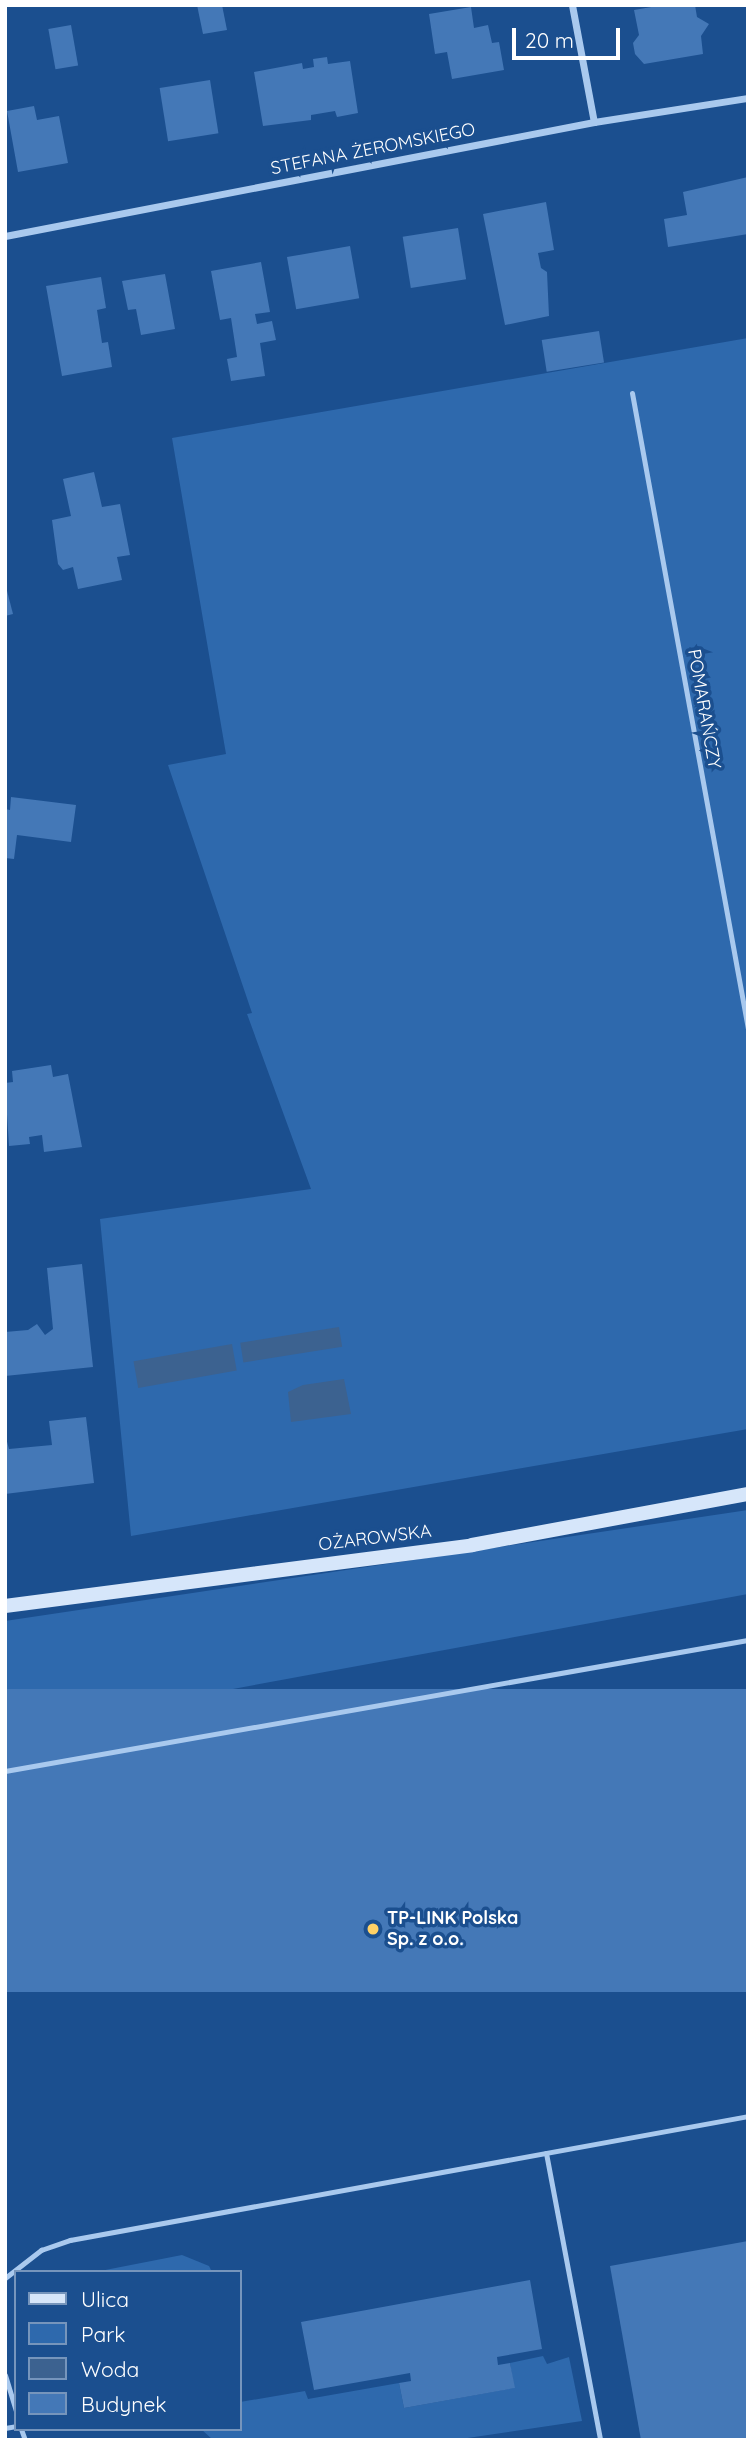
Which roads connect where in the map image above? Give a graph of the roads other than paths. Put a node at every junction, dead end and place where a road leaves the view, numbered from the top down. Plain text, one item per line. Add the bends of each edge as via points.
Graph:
1 (572, 5) edge
2 (748, 98) edge
3 (594, 122) junction
4 (5, 236) edge
5 (632, 393) dead end
6 (748, 1029) edge
7 (748, 1494) edge
8 (5, 1606) edge
9 (748, 1640) edge
10 (5, 1771) edge
11 (748, 2116) edge
12 (546, 2154) junction
13 (15, 2270) edge
14 (5, 2375) edge
15 (14, 2405) edge
16 (600, 2440) edge

1 - 3 street
2 - 3 street, STEFANA ŻEROMSKIEGO
3 - 4 street, STEFANA ŻEROMSKIEGO
5 - 6 lane, POMARAŃCZY
7 - 8 main road, OŻAROWSKA via 472,1545
9 - 10 lane
11 - 12 lane
12 - 13 lane via 70,2240 41,2250
12 - 16 lane
14 - 15 lane

